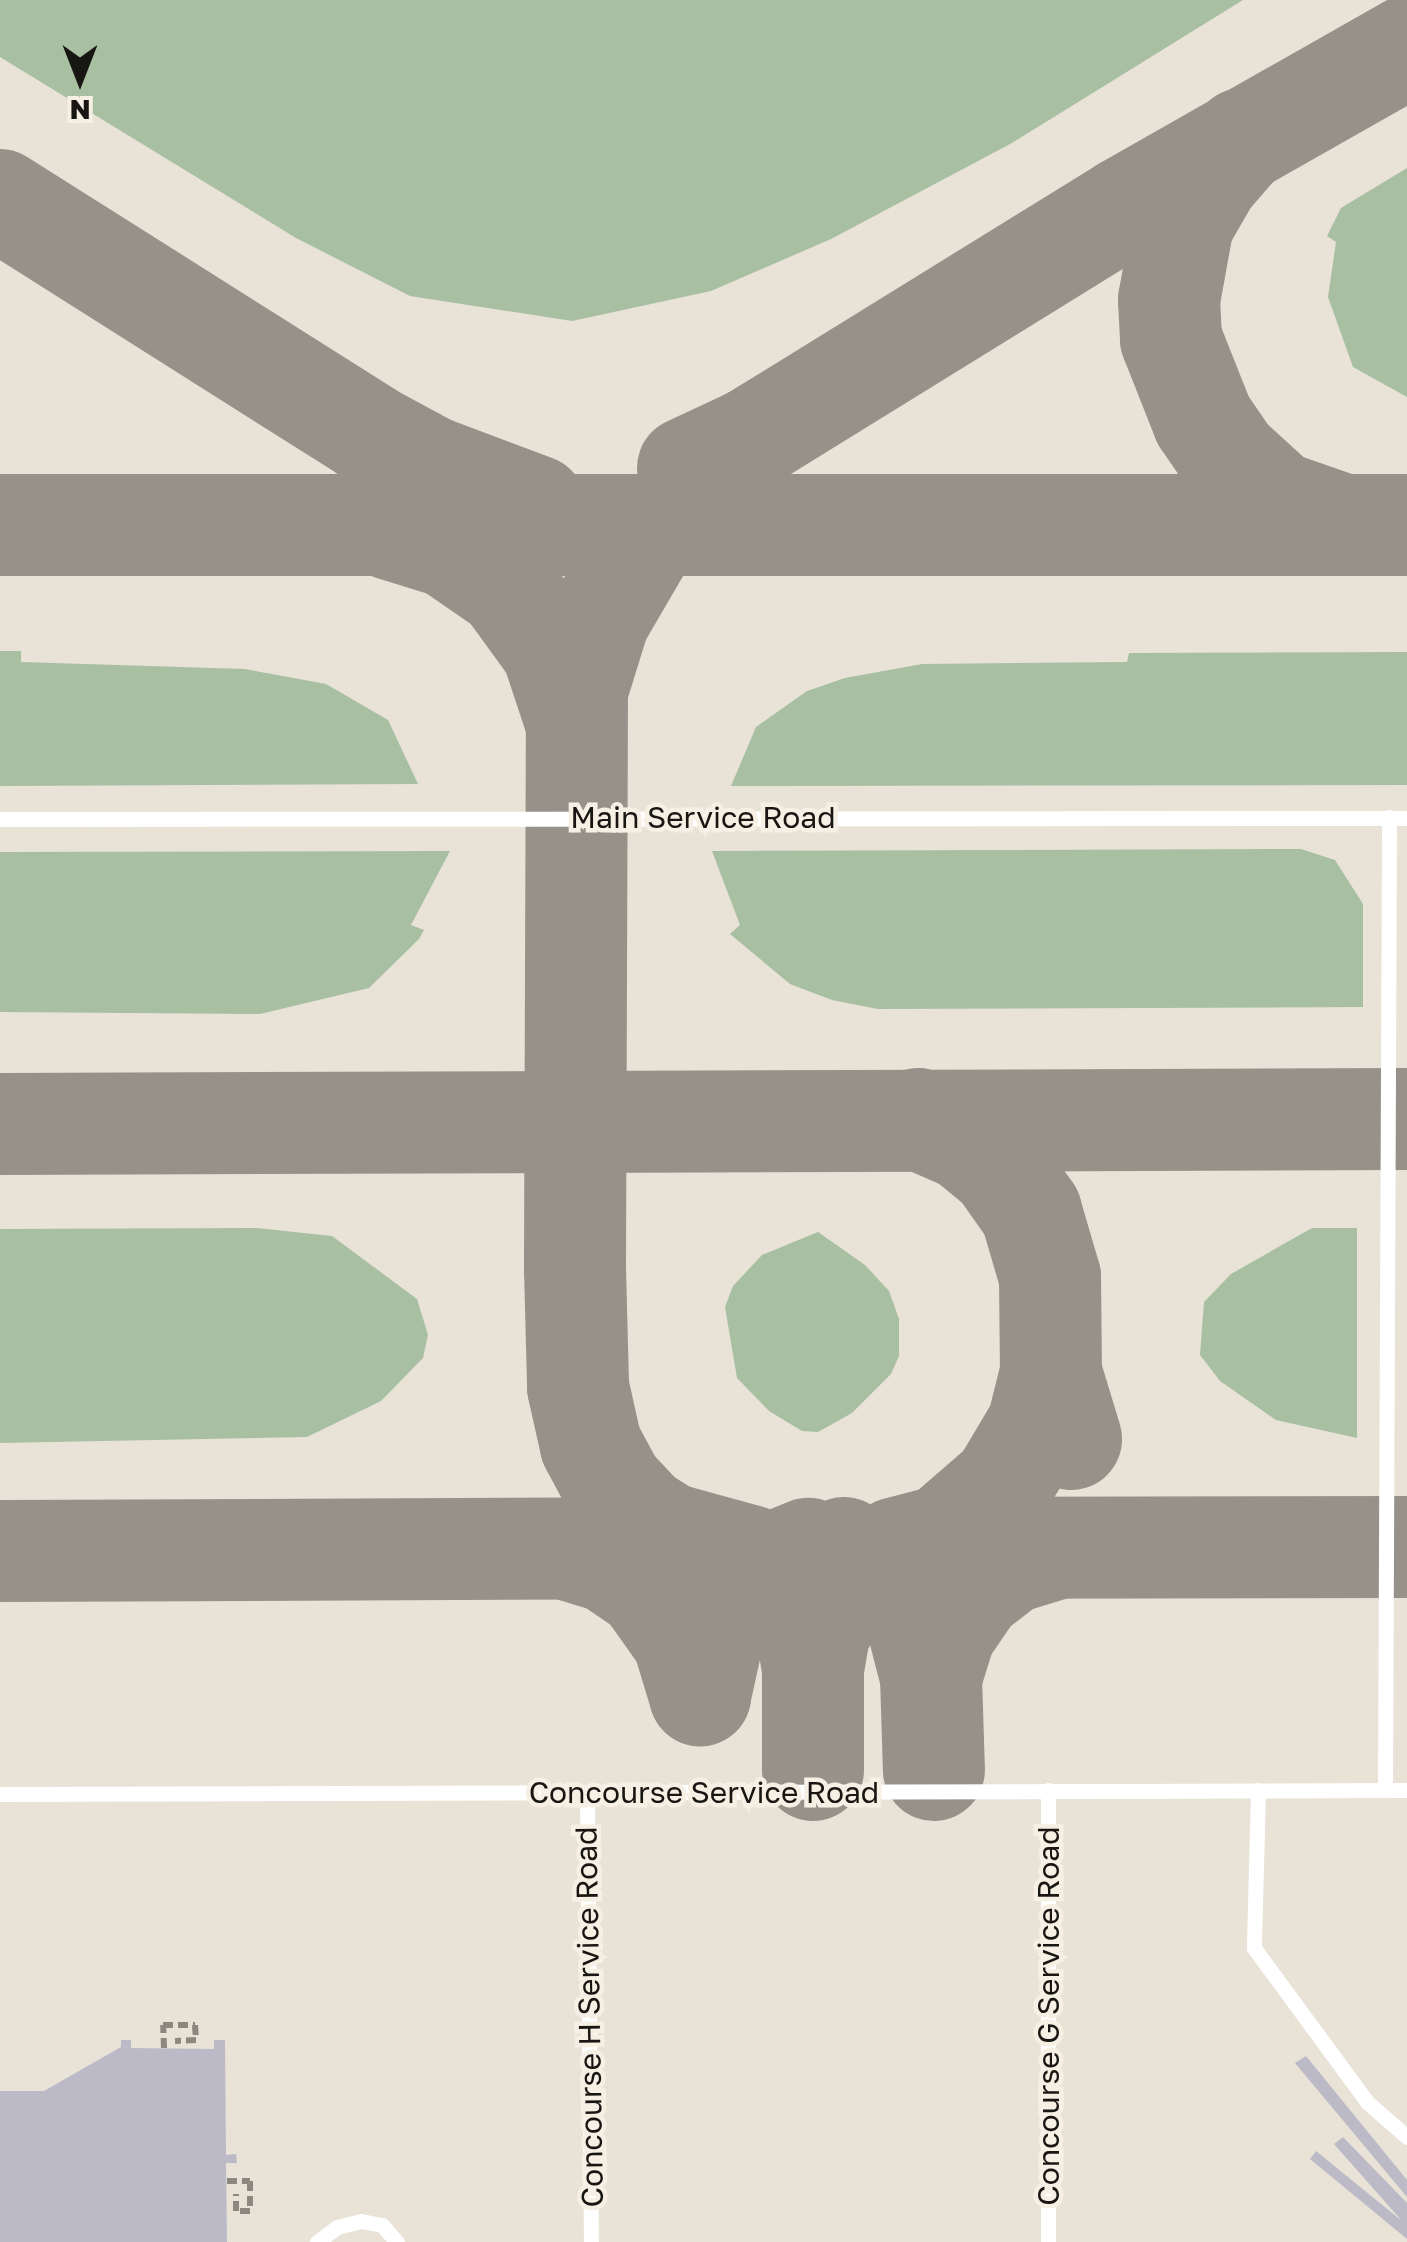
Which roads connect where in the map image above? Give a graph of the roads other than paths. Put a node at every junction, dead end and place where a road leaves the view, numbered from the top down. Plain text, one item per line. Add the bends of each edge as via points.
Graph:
1 (1389, 818) junction
2 (1407, 818) edge
3 (0, 819) edge
4 (1048, 1790) junction
5 (1258, 1790) junction
6 (1385, 1790) junction
7 (1407, 1790) edge
8 (587, 1793) junction
9 (0, 1794) edge
10 (1407, 2137) edge
11 (317, 2242) edge
12 (397, 2242) edge
13 (591, 2242) edge
14 (1048, 2242) edge

1 - 2 lane, Main Service Road
1 - 3 lane, Main Service Road
1 - 6 lane
4 - 5 lane, Concourse Service Road
4 - 8 lane, Concourse Service Road
4 - 14 lane, Concourse G Service Road
5 - 6 lane, Concourse Service Road
5 - 10 lane via 1254,1948 1367,2102
6 - 7 lane, Concourse Service Road
8 - 9 lane, Concourse Service Road
8 - 13 lane, Concourse H Service Road
11 - 12 lane via 336,2227 361,2221 382,2225

